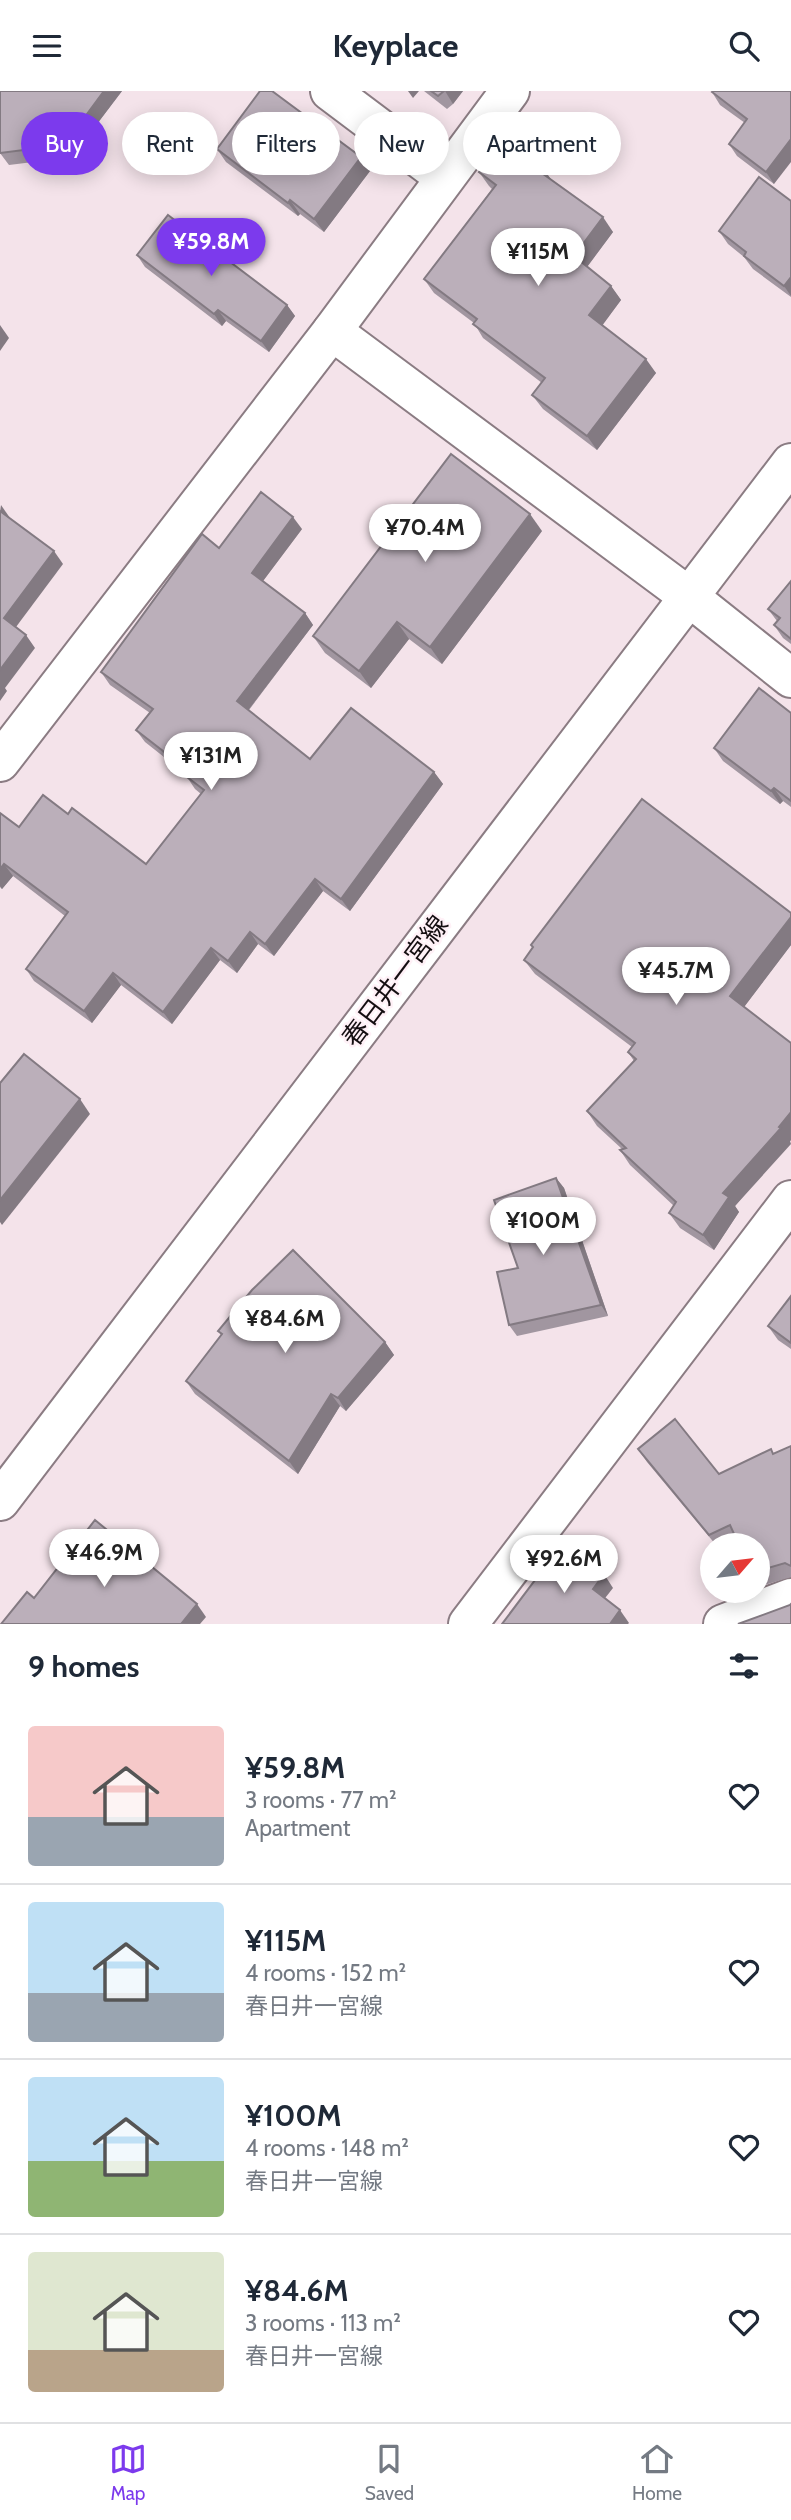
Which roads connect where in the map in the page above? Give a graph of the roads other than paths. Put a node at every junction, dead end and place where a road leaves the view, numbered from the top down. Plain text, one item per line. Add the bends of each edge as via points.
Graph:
1 (330, 91) edge
2 (510, 91) edge
3 (443, 176) junction
4 (332, 331) junction
5 (791, 463) edge
6 (688, 596) junction
7 (791, 678) edge
8 (0, 762) edge
9 (791, 1202) edge
10 (0, 1501) edge
11 (791, 1598) edge
12 (468, 1624) edge
13 (723, 1624) edge

1 - 3 street
2 - 3 street
3 - 4 street
4 - 6 street
4 - 8 street
5 - 6 street, 春日井一宮線
6 - 7 street
6 - 10 street, 春日井一宮線
9 - 12 street
11 - 13 street

